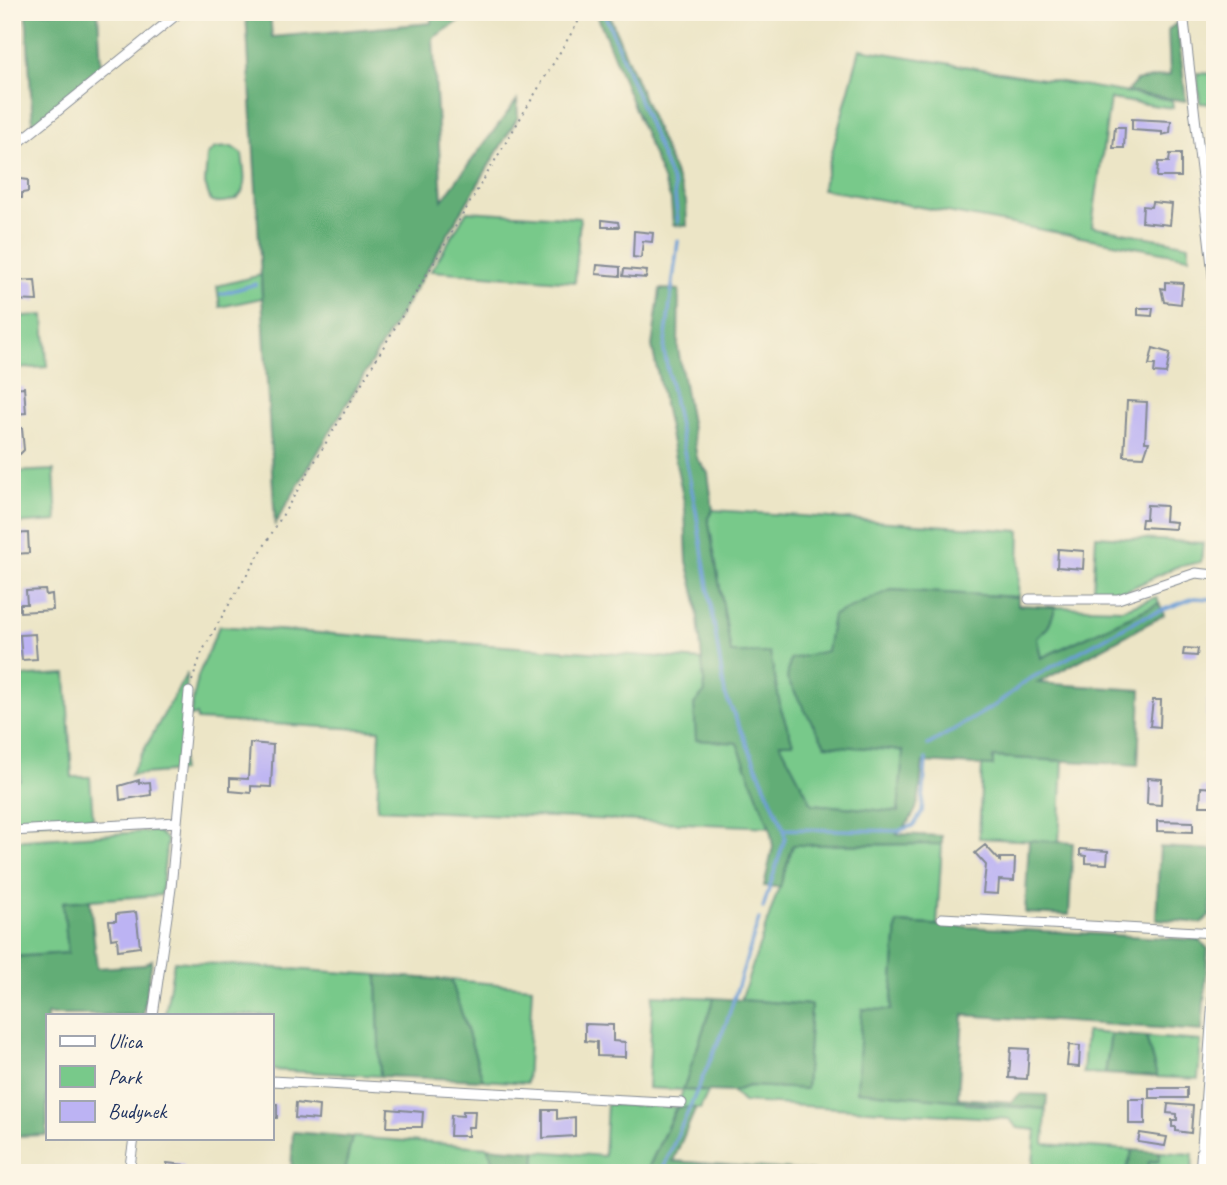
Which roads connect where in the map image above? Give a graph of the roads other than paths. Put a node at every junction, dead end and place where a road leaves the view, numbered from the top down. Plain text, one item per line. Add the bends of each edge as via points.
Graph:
1 (180, 12) edge
2 (1184, 12) edge
3 (12, 148) edge
4 (1215, 292) edge
5 (1215, 575) edge
6 (1030, 599) dead end
7 (189, 692) road end
8 (177, 822) junction
9 (12, 831) edge
10 (942, 918) dead end
11 (1215, 933) edge
12 (1215, 972) edge
13 (153, 1014) edge
14 (273, 1081) edge
15 (682, 1103) dead end
16 (134, 1140) edge
17 (129, 1173) edge
18 (1200, 1173) edge

1 - 3 street
2 - 4 street
5 - 6 street via 1196,573 1118,598
7 - 8 street
8 - 9 street
8 - 13 street
10 - 11 street
12 - 18 street
14 - 15 street
16 - 17 street

